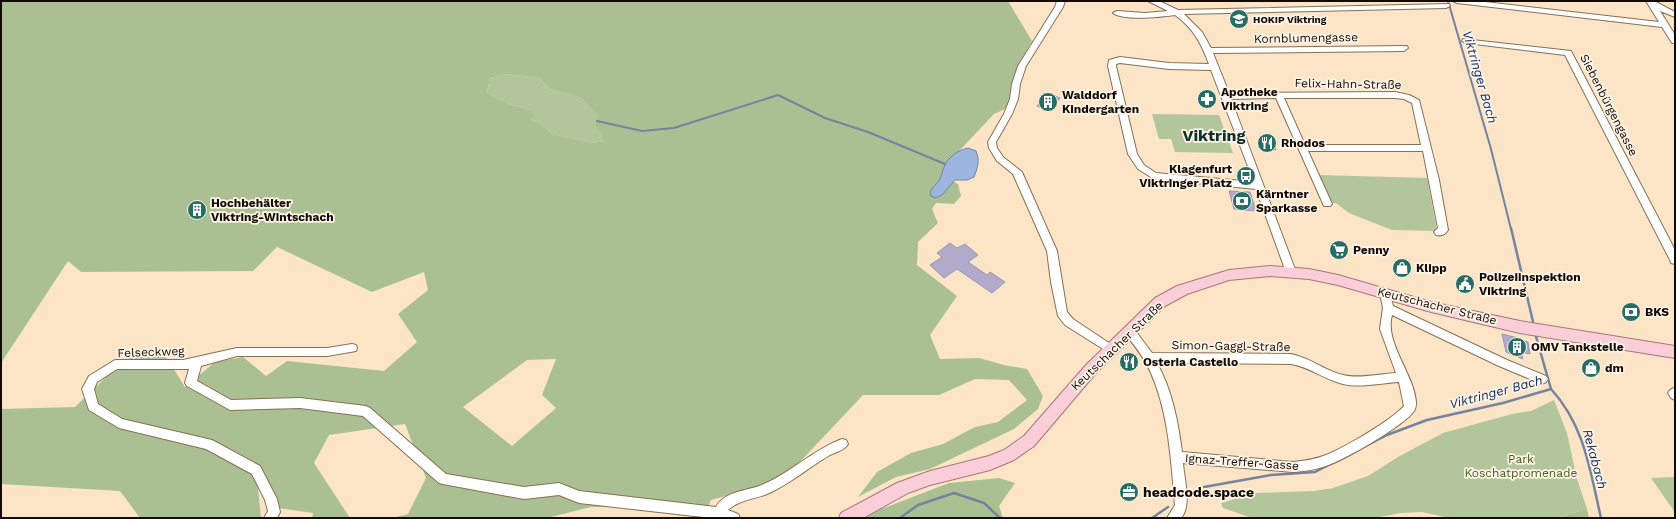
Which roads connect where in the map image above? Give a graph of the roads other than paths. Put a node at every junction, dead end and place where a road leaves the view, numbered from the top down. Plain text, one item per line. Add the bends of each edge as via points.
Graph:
1 (1061, 1) edge
2 (1152, 1) edge
3 (1260, 1) edge
4 (1313, 1) edge
5 (1457, 1) edge
6 (1651, 2) edge
7 (1380, 4) edge
8 (1446, 6) dead end
9 (1318, 9) junction
10 (1265, 10) junction
11 (1117, 13) dead end
12 (1178, 13) junction
13 (1675, 15) edge
14 (1669, 28) edge
15 (1466, 41) dead end
16 (1675, 41) edge
17 (1404, 48) dead end
18 (1208, 51) junction
19 (1215, 67) junction
20 (1226, 96) junction
21 (1279, 96) junction
22 (1302, 148) junction
23 (1426, 148) junction
24 (1259, 186) junction
25 (1327, 204) dead end
26 (1439, 232) dead end
27 (1675, 260) edge
28 (1291, 272) junction
29 (1385, 293) junction
30 (1388, 308) junction
31 (1130, 332) junction
32 (1675, 347) edge
33 (352, 348) dead end
34 (1654, 348) junction
35 (1111, 350) junction
36 (1675, 352) edge
37 (1149, 358) junction
38 (196, 363) junction
39 (1404, 377) junction
40 (1542, 379) dead end
41 (842, 444) dead end
42 (1177, 457) junction
43 (719, 513) junction
44 (270, 518) edge
45 (734, 518) edge
46 (847, 518) edge
47 (1174, 518) edge

1 - 35 street via 1022,66 1014,99 992,142 1000,160 1017,172 1052,251 1062,313 1075,326
2 - 12 street
3 - 10 street
4 - 9 street
5 - 14 street
6 - 13 street
6 - 14 street
7 - 8 street
7 - 9 street
9 - 10 street
10 - 12 street
11 - 12 street
12 - 18 street via 1194,27
14 - 16 street
15 - 27 street, Siebenbürgengasse via 1568,53
17 - 18 street, Kornblumengasse
18 - 19 street
19 - 20 street
19 - 24 street via 1169,66 1120,60 1112,62 1133,154 1141,166 1154,176
20 - 21 street, Felix-Hahn-Straße
20 - 24 street
21 - 22 street, Felix-Hahn-Straße
21 - 23 street, Felix-Hahn-Straße via 1409,97 1416,102
22 - 23 street
22 - 25 street, Felix-Hahn-Straße
23 - 26 street, Felix-Hahn-Straße via 1443,230
24 - 28 street
28 - 29 main road, Keutschacher Straße via 1338,280
28 - 31 main road, Keutschacher Straße via 1250,272 1218,277 1198,284 1160,302
29 - 30 street, Ignaz-Treffer-Gasse
29 - 34 main road, Keutschacher Straße via 1431,307 1520,327
30 - 39 street, Ignaz-Treffer-Gasse via 1385,327 1391,349
30 - 40 street, Keutschacher Straße
31 - 35 main road, Keutschacher Straße
31 - 37 street
32 - 34 main road, Keutschacher Straße
33 - 38 street, Felseckweg via 327,352 237,352
34 - 36 main road, Keutschacher Straße
35 - 46 main road, Keutschacher Straße via 1029,441 1009,454 990,463 930,478 903,488
37 - 39 street, Simon-Gaggl-Straße via 1291,359 1305,362 1342,380
37 - 42 street via 1165,395 1173,423
38 - 43 street via 191,384 230,405 300,403 366,411 443,479 524,493 559,489 579,497
38 - 44 street, Felseckweg via 115,365 93,379 88,389 93,407 119,423 208,444 256,470 271,499 274,512
39 - 42 street, Ignaz-Treffer-Gasse via 1410,403 1407,411 1337,456 1310,466 1293,467
41 - 43 street via 821,454 787,479 729,501 721,506
42 - 47 street via 1181,500 1179,512
43 - 45 street

